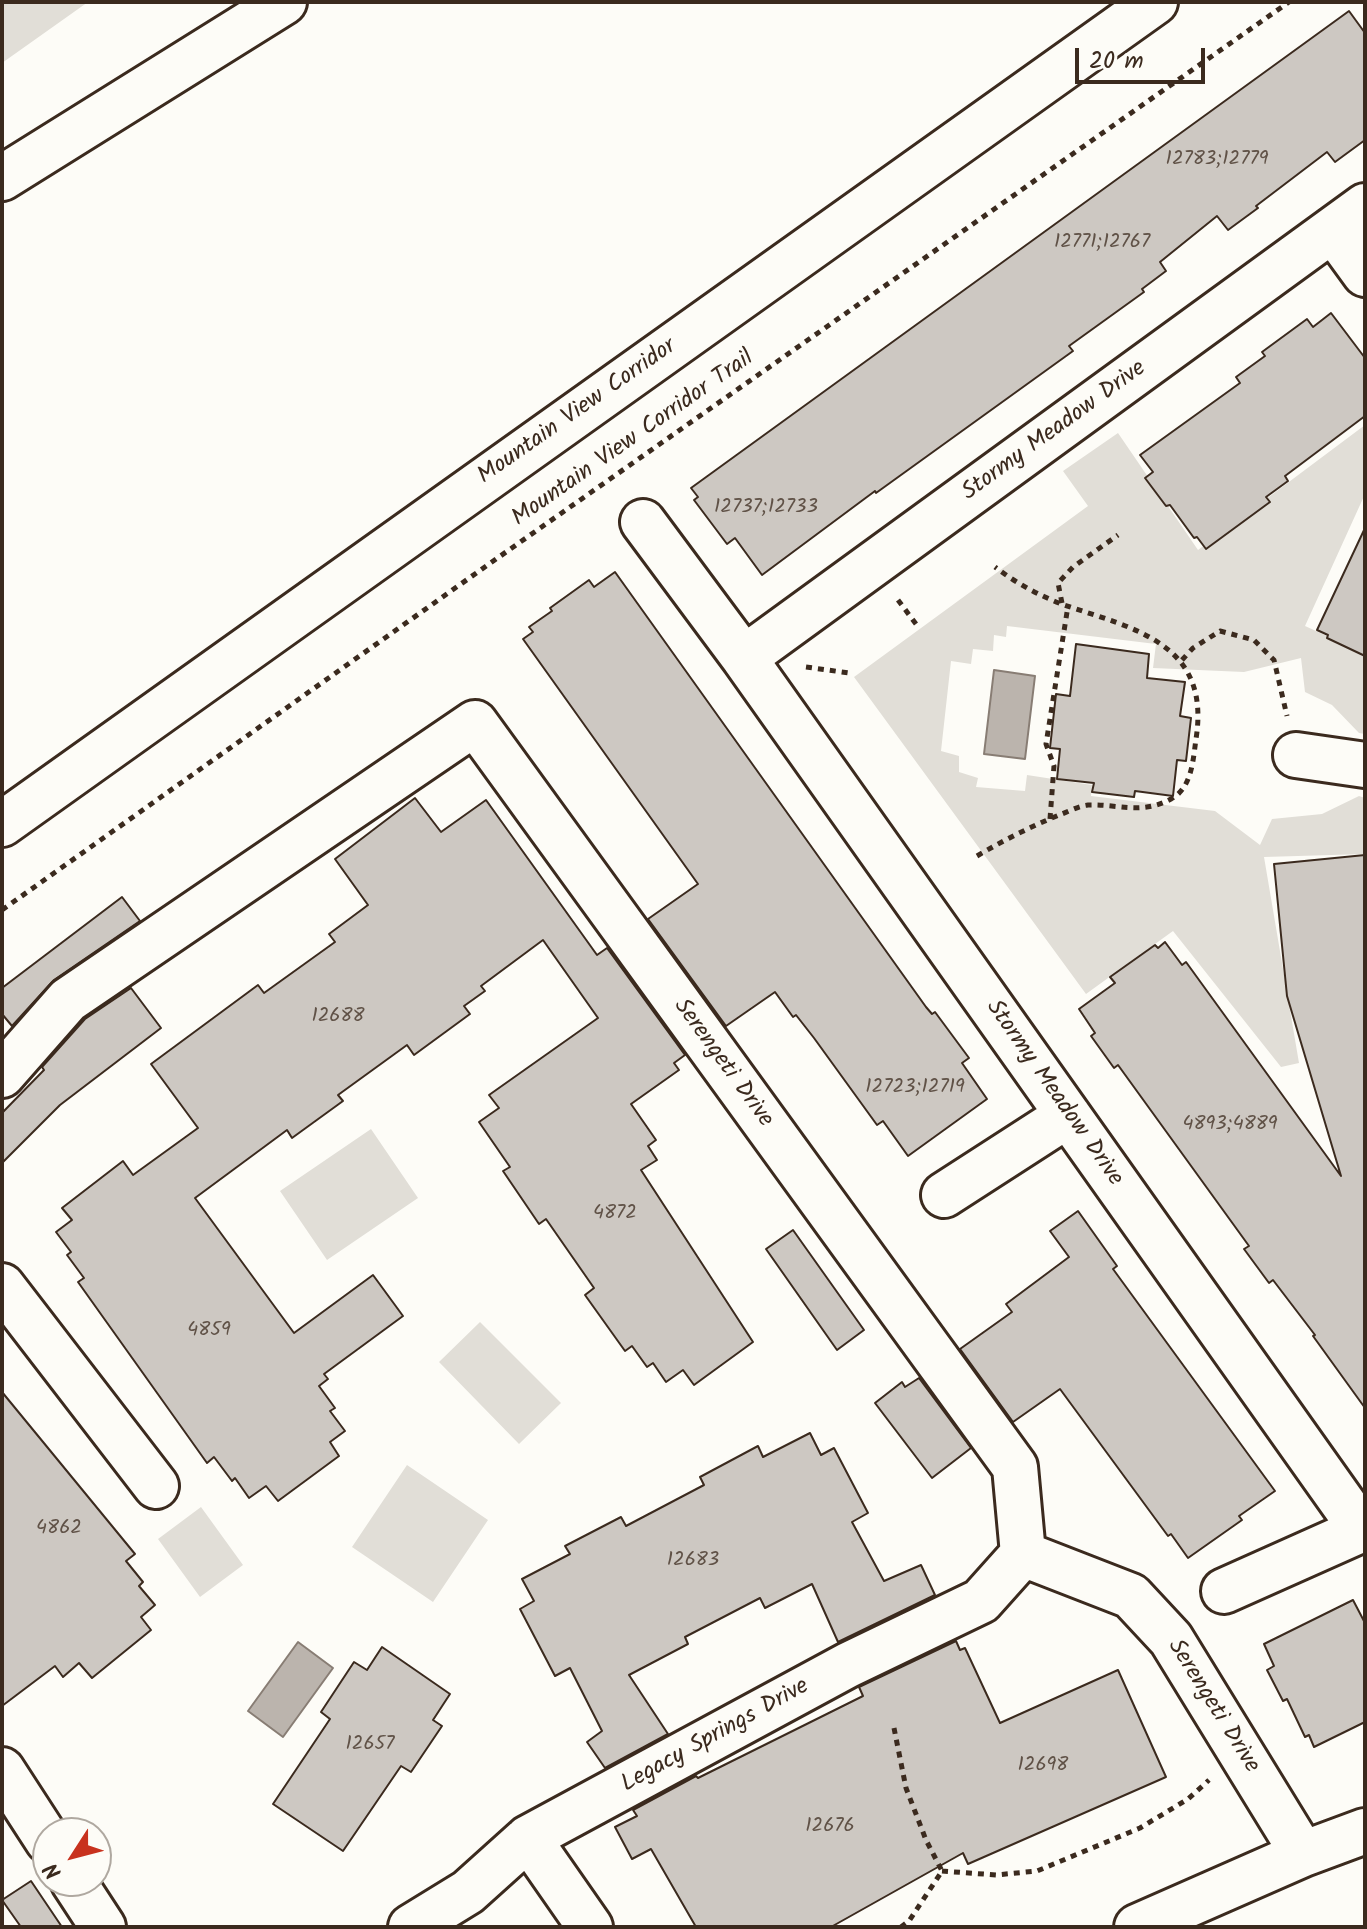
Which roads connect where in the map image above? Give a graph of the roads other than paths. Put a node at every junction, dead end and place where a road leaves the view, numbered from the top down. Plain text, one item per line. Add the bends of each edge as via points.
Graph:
1 (284, 2) edge
2 (1155, 2) edge
3 (2, 178) edge
4 (1349, 218) edge
5 (1365, 274) edge
6 (643, 522) dead end
7 (744, 658) junction
8 (1296, 755) road end
9 (1365, 765) edge
10 (2, 824) edge
11 (2, 1075) edge
12 (1068, 1115) junction
13 (944, 1195) dead end
14 (2, 1286) edge
15 (156, 1486) dead end
16 (1363, 1529) edge
17 (1023, 1554) junction
18 (1224, 1591) dead end
19 (2, 1770) edge
20 (32, 1817) edge
21 (1365, 1831) edge
22 (528, 1838) junction
23 (1303, 1854) junction
24 (83, 1897) edge
25 (103, 1927) edge
26 (411, 1927) edge
27 (590, 1927) edge
28 (1137, 1927) edge

1 - 3 main road
2 - 10 main road, Mountain View Corridor
4 - 5 main road
4 - 7 main road, Stormy Meadow Drive
6 - 7 main road, Stormy Meadow Drive
7 - 12 main road, Stormy Meadow Drive
8 - 9 main road
11 - 17 main road, Serengeti Drive via 68,1000 475,723 1015,1467
12 - 13 main road
12 - 16 main road, Stormy Meadow Drive
14 - 15 main road
16 - 18 main road
17 - 22 main road, Legacy Springs Drive via 981,1601 848,1665
17 - 23 main road, Serengeti Drive via 1131,1596 1171,1639
19 - 20 main road
21 - 23 main road
22 - 26 main road, Legacy Springs Drive via 468,1892
22 - 27 main road
23 - 28 main road
24 - 25 main road

